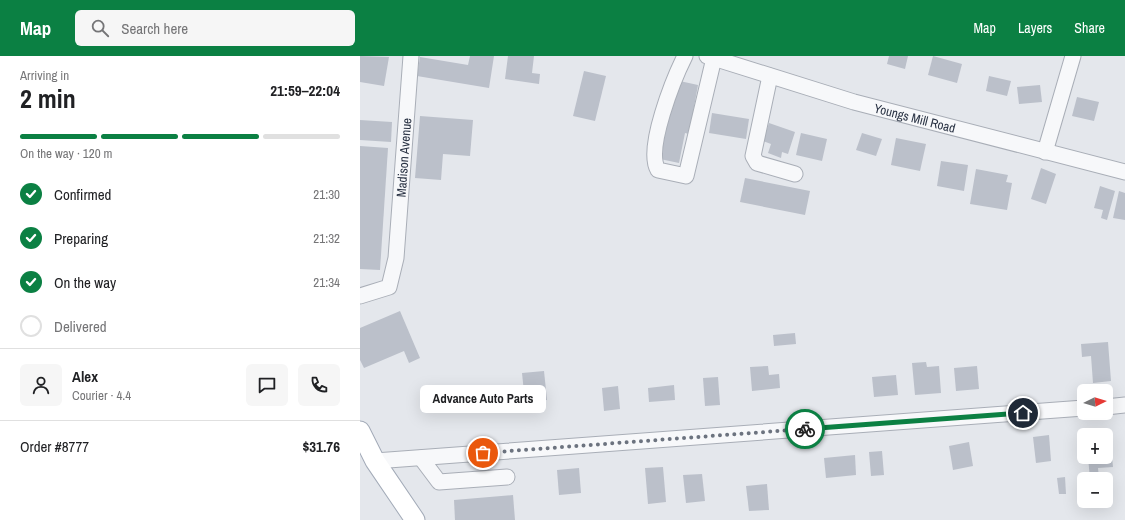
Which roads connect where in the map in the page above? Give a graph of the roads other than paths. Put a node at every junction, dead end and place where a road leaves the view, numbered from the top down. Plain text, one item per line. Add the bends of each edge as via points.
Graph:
1 (411, 56) edge
2 (684, 56) edge
3 (1073, 56) edge
4 (711, 57) edge
5 (770, 76) junction
6 (1045, 152) junction
7 (1125, 172) edge
8 (795, 174) dead end
9 (360, 296) edge
10 (1125, 405) edge
11 (1113, 406) edge
12 (1077, 409) edge
13 (360, 431) edge
14 (421, 458) junction
15 (376, 461) junction
16 (507, 477) dead end
17 (415, 520) edge

1 - 9 street, Madison Avenue via 396,258 389,287
2 - 4 street via 668,93 654,152 654,164 658,170 686,176
3 - 6 street
4 - 5 street, Youngs Mill Road
5 - 6 street, Youngs Mill Road via 854,102
5 - 8 street via 752,156 757,164
6 - 7 street, Youngs Mill Road
10 - 11 street
12 - 14 street
13 - 15 main road
14 - 15 street
14 - 16 street via 439,482
15 - 17 main road

